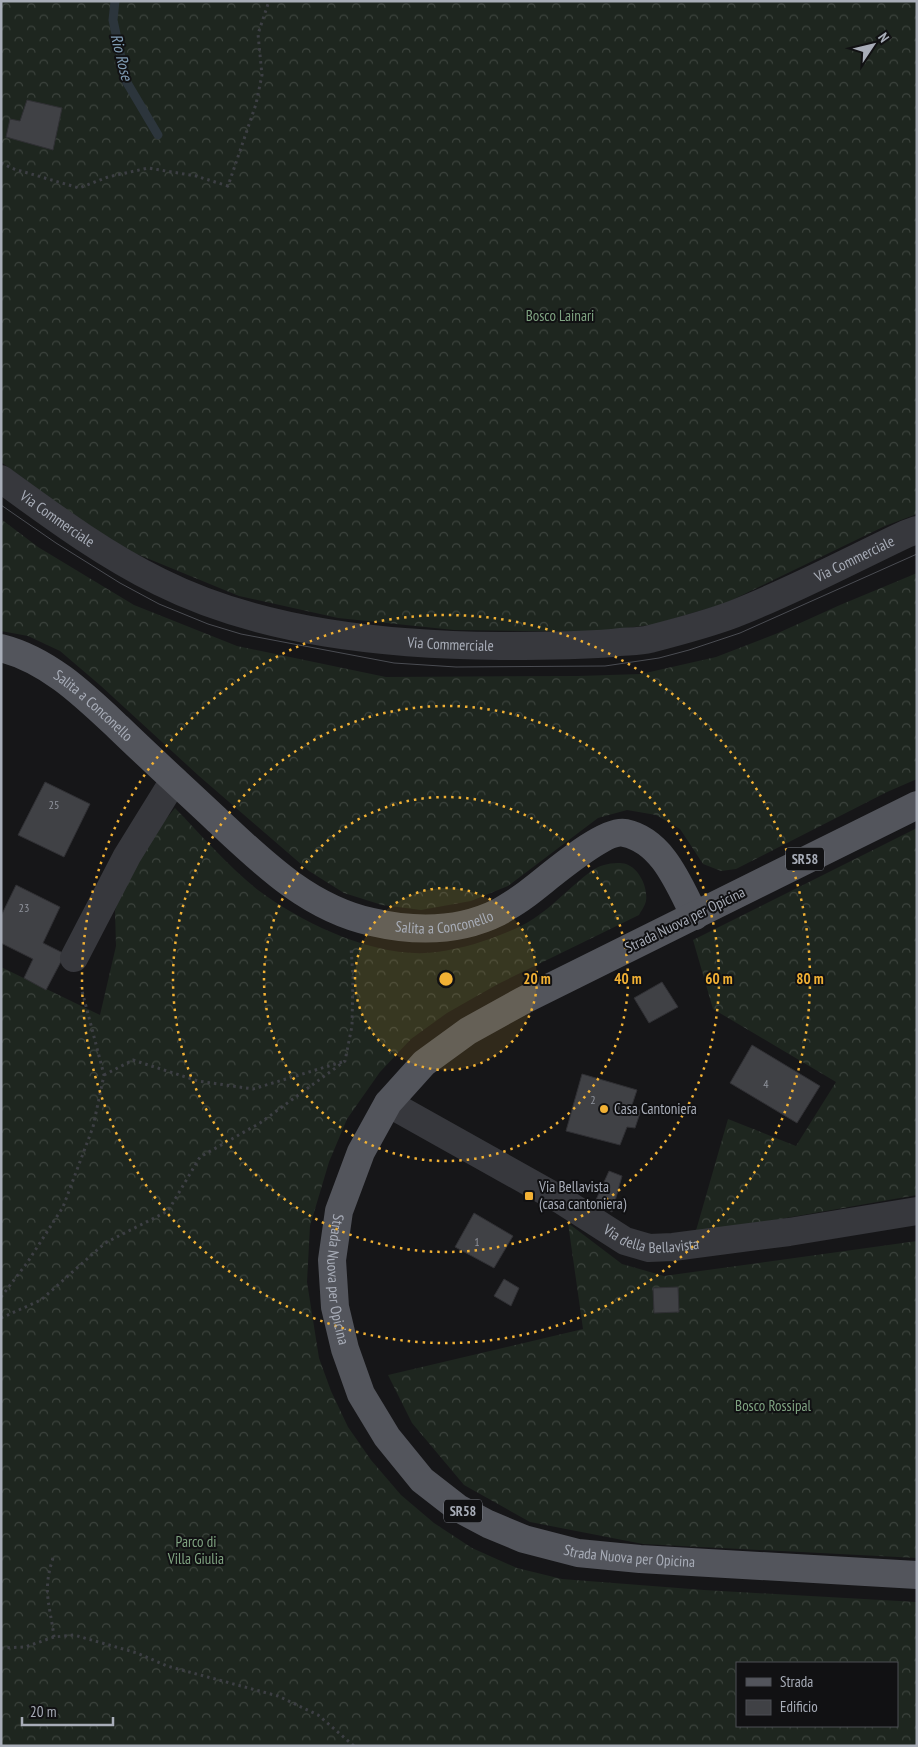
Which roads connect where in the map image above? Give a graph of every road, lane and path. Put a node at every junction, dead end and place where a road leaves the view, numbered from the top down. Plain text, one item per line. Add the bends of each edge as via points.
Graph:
1 (269, 1) edge
2 (1, 163) edge
3 (1, 479) edge
4 (917, 530) edge
5 (1, 648) edge
6 (174, 780) junction
7 (917, 805) edge
8 (349, 915) junction
9 (695, 916) junction
10 (74, 958) joint
11 (345, 1061) junction
12 (104, 1075) junction
13 (388, 1103) junction
14 (917, 1211) edge
15 (1, 1297) edge
16 (1, 1318) edge
17 (53, 1558) dead end
18 (917, 1575) edge
19 (54, 1637) junction
20 (1, 1648) edge
21 (354, 1746) edge

1 - 2 path via 258,34 262,75 256,104 228,186 196,176 148,168 79,188
3 - 4 street, Via Commerciale via 73,532 124,563 203,601 268,621 403,643 564,647 648,640 733,614
5 - 6 main road, Salita a Conconello via 23,654 60,676
6 - 8 main road, Salita a Conconello via 264,864 299,891 332,910
6 - 10 street via 127,856
7 - 9 main road, Strada Nuova per Opicina / SR58
8 - 9 main road, Salita a Conconello via 411,929 442,929 472,923 523,897 606,836 624,832 647,841 662,857
8 - 11 path via 352,1026
9 - 13 main road, Strada Nuova per Opicina / SR58 via 468,1030 424,1063
10 - 12 path
11 - 12 path via 253,1089 198,1082 133,1060
11 - 16 path via 260,1123 200,1157 168,1211 105,1243 41,1300
12 - 15 path via 93,1127 63,1207 27,1264
13 - 14 street, Via della Bellavista via 561,1200 625,1241 648,1248 789,1232
13 - 18 main road, Strada Nuova per Opicina / SR58 via 361,1152 339,1211 332,1260 335,1307 361,1394 387,1437 422,1480 458,1508 488,1524 524,1539 578,1553
17 - 19 path via 46,1589
19 - 20 path via 25,1647
19 - 21 path via 74,1635 137,1653 167,1666 278,1696 318,1715

